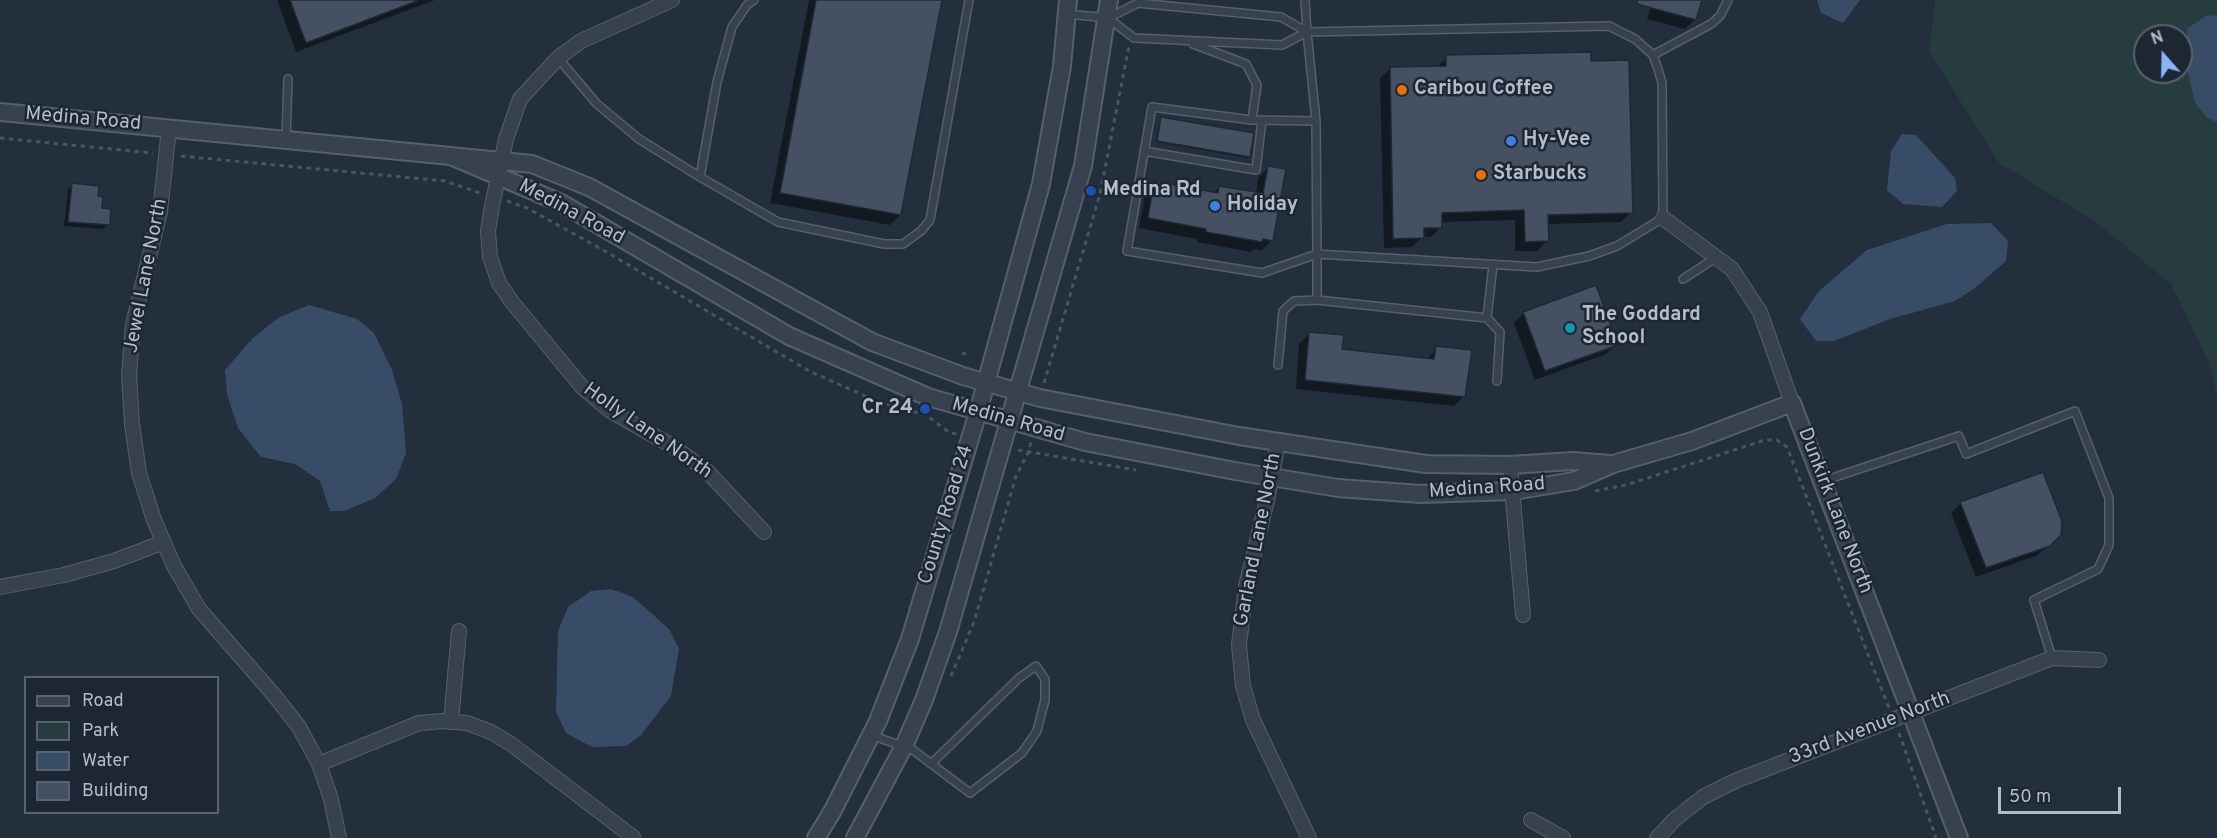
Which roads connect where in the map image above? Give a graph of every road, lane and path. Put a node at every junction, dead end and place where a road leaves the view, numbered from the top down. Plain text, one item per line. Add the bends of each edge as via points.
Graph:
1 (672, 0) edge
2 (754, 0) edge
3 (969, 0) edge
4 (1109, 0) edge
5 (1305, 0) edge
6 (1728, 0) edge
7 (1067, 7) edge
8 (1108, 18) junction
9 (1306, 32) junction
10 (1130, 37) junction
11 (1185, 41) junction
12 (1653, 55) junction
13 (558, 58) junction
14 (288, 80) dead end
15 (0, 112) edge
16 (1252, 120) junction
17 (1262, 120) junction
18 (1316, 121) junction
19 (169, 128) junction
20 (286, 138) junction
21 (1144, 151) junction
22 (500, 168) junction
23 (699, 177) junction
24 (1663, 218) junction
25 (1317, 254) junction
26 (1717, 257) junction
27 (1493, 265) junction
28 (1683, 279) dead end
29 (1317, 300) junction
30 (1487, 318) junction
31 (1278, 365) dead end
32 (1046, 370) dead end
33 (1497, 381) dead end
34 (985, 382) junction
35 (1018, 391) junction
36 (1792, 403) junction
37 (978, 412) junction
38 (1010, 421) junction
39 (1278, 443) junction
40 (1027, 452) dead end
41 (1614, 464) junction
42 (1510, 465) junction
43 (1143, 471) dead end
44 (1272, 477) junction
45 (1822, 481) junction
46 (1513, 492) junction
47 (1594, 492) dead end
48 (764, 532) dead end
49 (164, 542) junction
50 (0, 587) edge
51 (1523, 615) dead end
52 (459, 631) dead end
53 (2052, 658) junction
54 (2098, 660) dead end
55 (1912, 714) junction
56 (1894, 720) junction
57 (451, 722) junction
58 (870, 735) junction
59 (904, 746) junction
60 (319, 764) junction
61 (931, 764) junction
62 (1531, 820) dead end
63 (633, 837) edge
64 (339, 838) edge
65 (816, 838) edge
66 (855, 838) edge
67 (1309, 838) edge
68 (1563, 838) edge
69 (1657, 838) edge
70 (1936, 838) edge
71 (1959, 838) edge

1 - 13 street, Holly Lane North via 608,27
2 - 23 lane via 732,27
3 - 23 lane via 930,220 903,243 884,244 778,222
4 - 8 street, County Road 24
5 - 9 lane
6 - 12 lane via 1711,24
7 - 8 lane
7 - 34 street, County Road 24 via 1062,66 1041,183
8 - 9 lane via 1138,3 1281,17
8 - 10 lane
8 - 35 street, County Road 24 via 1083,166
9 - 11 lane via 1282,45
9 - 12 lane via 1609,26 1635,39
9 - 18 lane
10 - 11 lane
10 - 32 path via 1100,194
11 - 16 lane via 1246,64 1257,85
12 - 24 lane via 1662,83
13 - 22 street, Holly Lane North via 520,99
13 - 23 lane via 597,104 639,139
14 - 20 lane
15 - 19 street, Medina Road
16 - 17 lane
16 - 21 lane via 1152,107
17 - 18 lane
17 - 21 lane via 1256,170
18 - 25 lane
19 - 20 street, Medina Road
19 - 49 street, Jewel Lane North via 160,212 133,324 129,375 139,473
20 - 22 street, Medina Road via 453,157
21 - 25 lane via 1127,251 1262,273
22 - 34 street, Medina Road via 532,164 589,187 872,342
22 - 37 street, Medina Road via 789,336 928,398
22 - 48 street, Holly Lane North via 488,231 490,257 499,283 512,302 582,387 609,410 706,470
24 - 26 street, Dunkirk Lane North
24 - 27 lane via 1633,238 1589,256 1537,267
25 - 27 lane
25 - 29 lane
26 - 28 lane
26 - 36 street, Dunkirk Lane North via 1732,269 1760,312
27 - 30 lane
29 - 30 lane
29 - 31 lane via 1294,301 1283,311
30 - 33 lane via 1500,332
34 - 35 street, Medina Road
34 - 37 street, County Road 24
35 - 38 street, County Road 24
35 - 39 street, Medina Road
36 - 41 street, Medina Road via 1692,441
36 - 45 street, Dunkirk Lane North
37 - 38 street, Medina Road
37 - 58 street, County Road 24 via 910,639
38 - 44 street, Medina Road via 1085,442
38 - 59 street, County Road 24 via 948,632
39 - 42 street, Medina Road via 1426,464
39 - 44 street, Garland Lane North
40 - 43 path
41 - 42 street, Medina Road via 1573,461
41 - 46 street, Medina Road via 1574,481
42 - 46 street
44 - 46 street, Medina Road via 1338,488 1421,495
44 - 67 street, Garland Lane North via 1241,617 1243,686 1253,720
45 - 53 lane via 1959,436 1966,454 2075,411 2109,498 2109,545 2098,569 2034,600
45 - 55 street, Dunkirk Lane North
46 - 51 street
47 - 56 path via 1638,482 1765,440 1777,440 1787,447
49 - 50 street via 94,567
49 - 60 street, Jewel Lane North via 199,609 299,727
52 - 57 street
53 - 54 street, 33rd Avenue North
53 - 55 street, 33rd Avenue North
55 - 56 street, 33rd Avenue North
55 - 71 street, Dunkirk Lane North
56 - 69 street, 33rd Avenue North via 1735,781 1703,797
56 - 70 path
57 - 60 street via 418,723
57 - 63 street via 467,723 511,744
58 - 59 lane
58 - 65 street, County Road 24
59 - 61 lane
59 - 66 street, County Road 24
60 - 64 street, Jewel Lane North
61 - 61 lane via 970,793 1022,753 1036,730 1045,700 1045,679 1036,666 1018,678
62 - 68 street

